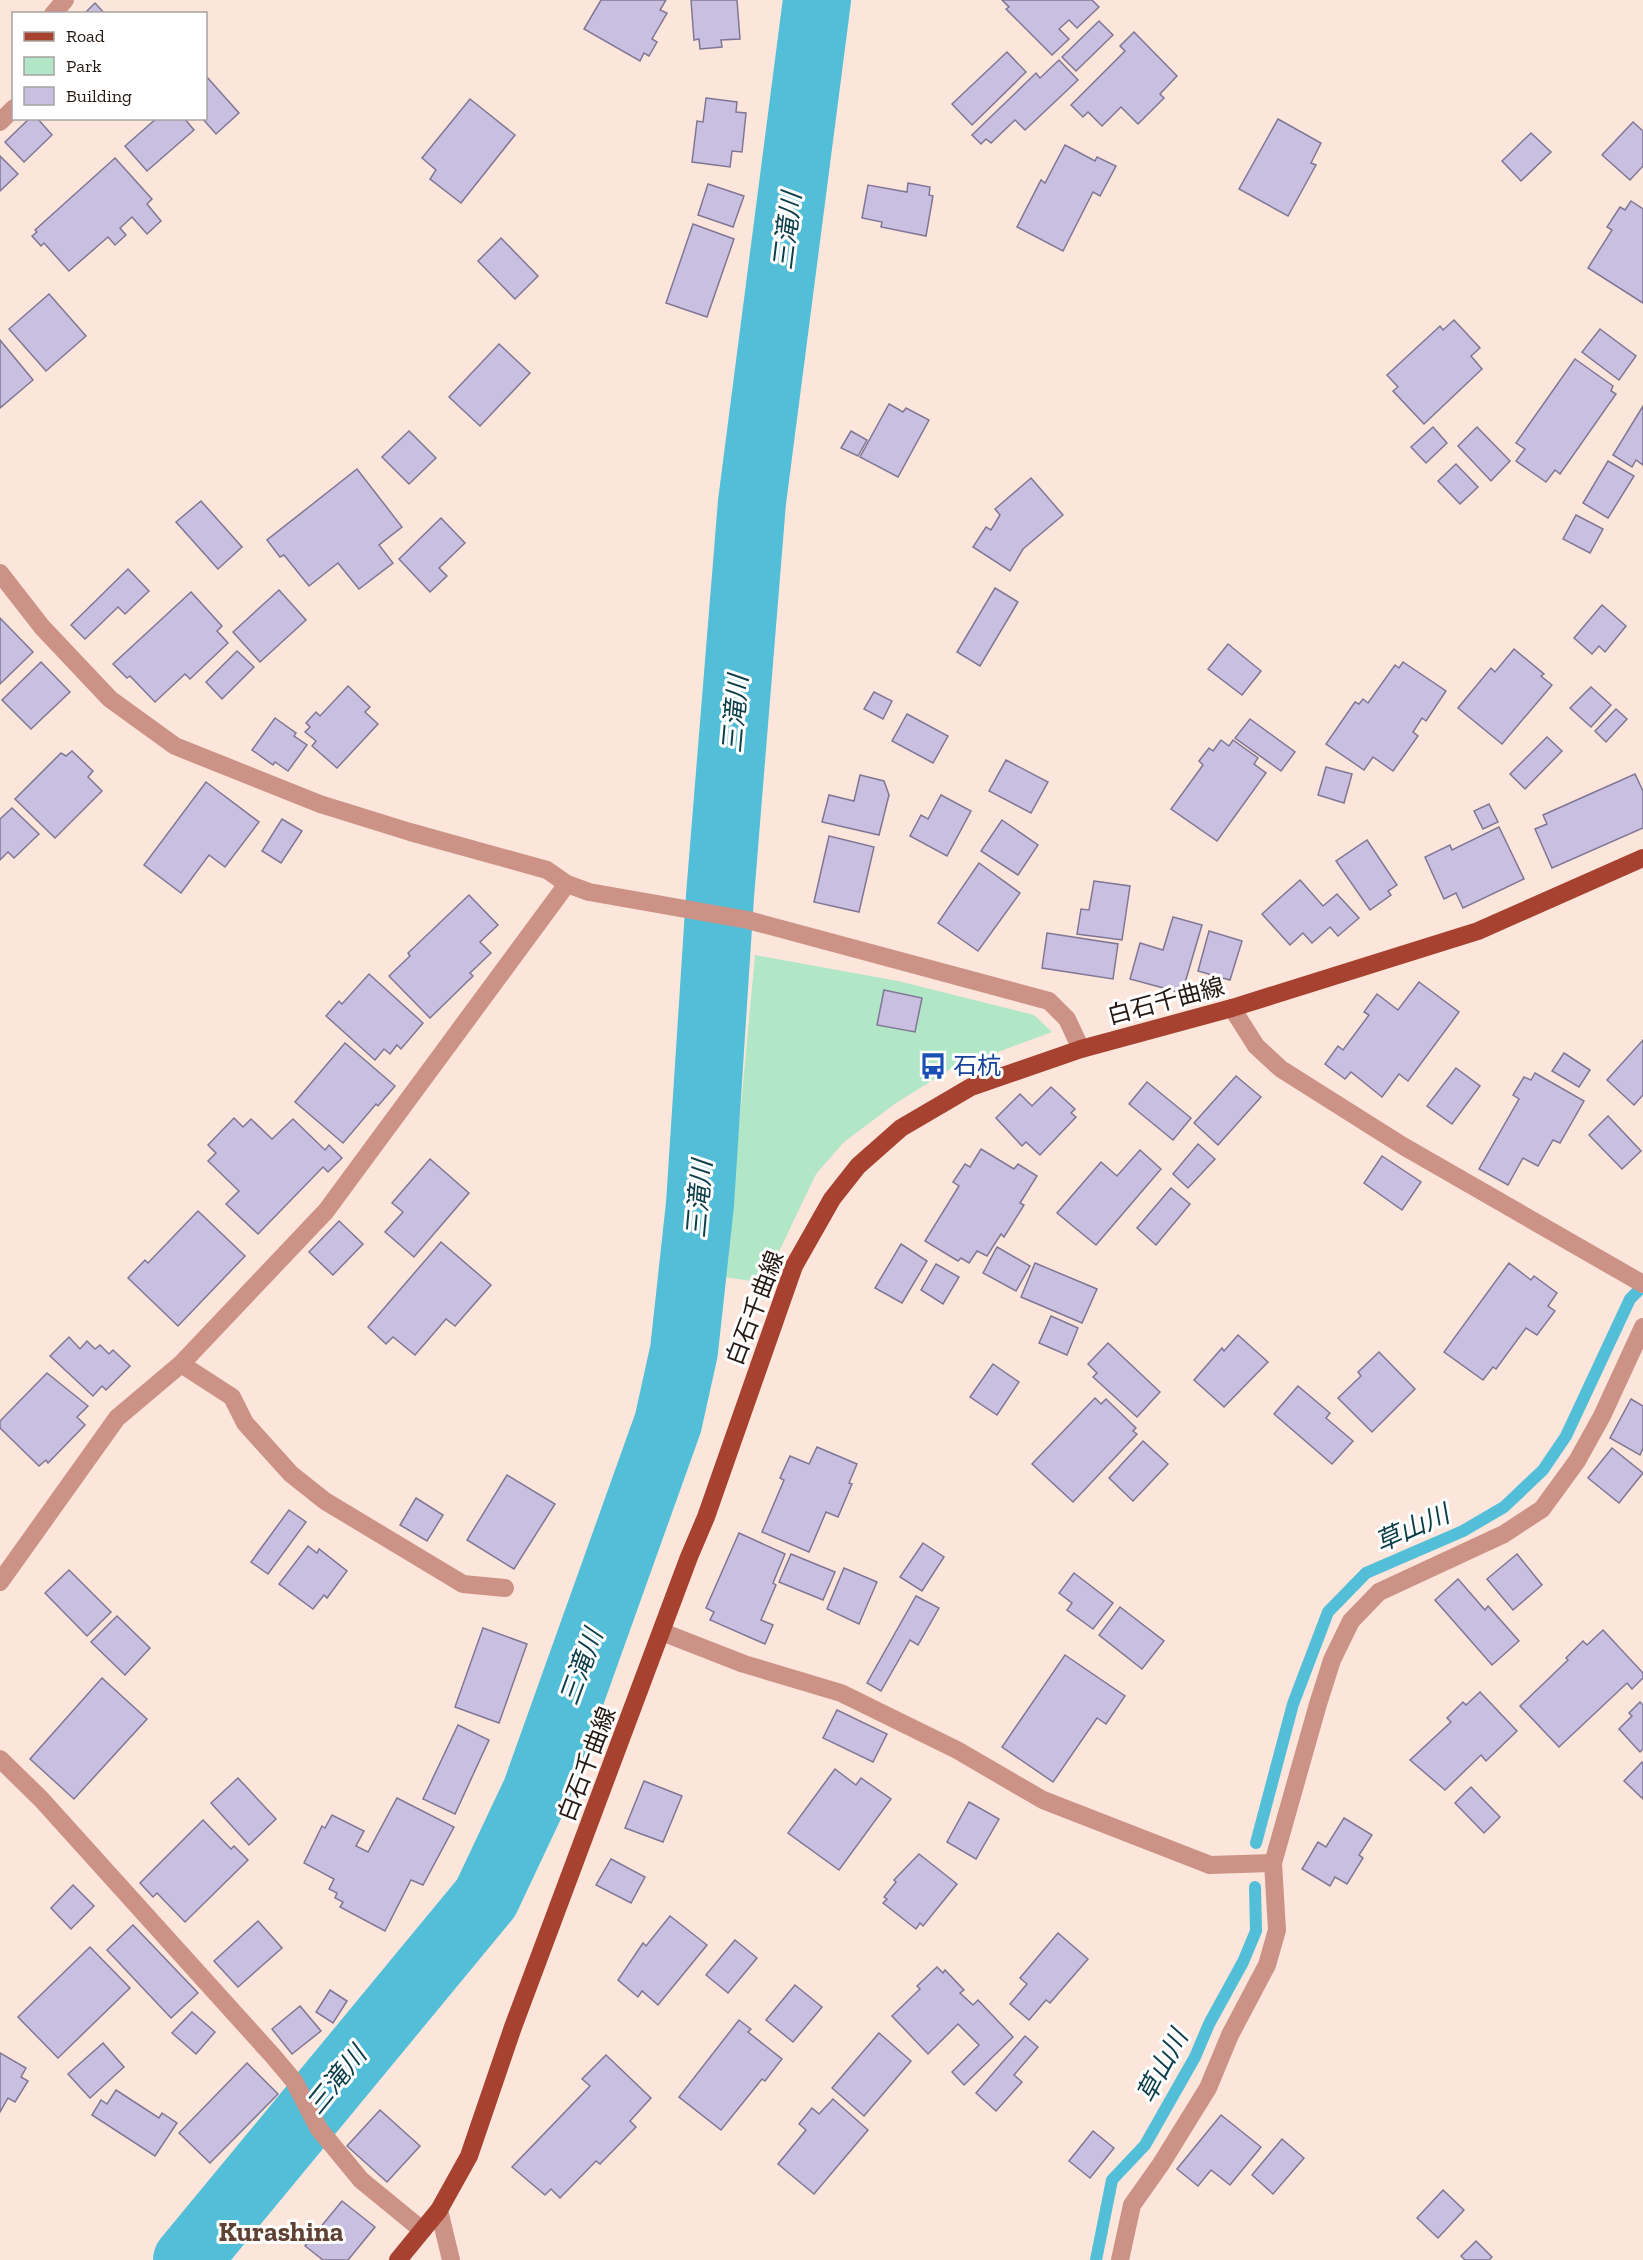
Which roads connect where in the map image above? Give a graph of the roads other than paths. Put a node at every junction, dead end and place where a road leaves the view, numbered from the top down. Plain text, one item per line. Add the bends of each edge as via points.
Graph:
1 (65, 0) edge
2 (54, 12) edge
3 (12, 110) edge
4 (0, 122) edge
5 (0, 573) edge
6 (1643, 858) edge
7 (567, 884) junction
8 (1232, 1008) junction
9 (1081, 1050) junction
10 (1640, 1282) edge
11 (1643, 1327) edge
12 (181, 1364) junction
13 (0, 1582) edge
14 (505, 1588) dead end
15 (662, 1632) junction
16 (0, 1759) edge
17 (1273, 1863) junction
18 (439, 2210) junction
19 (422, 2230) junction
20 (398, 2260) edge
21 (450, 2260) edge
22 (1120, 2260) edge

1 - 2 street
3 - 4 street
5 - 7 street via 42,627 110,699 175,746 320,804 547,870
6 - 8 main road, 白石千曲線 via 1478,931
7 - 9 street via 589,892 742,919 1049,1001 1067,1019
7 - 12 street via 326,1211
8 - 9 main road, 白石千曲線
8 - 10 street via 1256,1046 1281,1069 1403,1146
9 - 15 main road, 白石千曲線 via 971,1087 934,1106 901,1128 858,1166 832,1199 794,1266
11 - 17 street via 1602,1416 1577,1461 1542,1509 1504,1534 1379,1592 1351,1621 1320,1696
12 - 13 street via 117,1418
12 - 14 street via 232,1397 244,1423 291,1474 325,1501 463,1584
15 - 17 street via 744,1664 841,1693 957,1750 1043,1800 1210,1865
15 - 18 main road, 白石千曲線 via 513,2027 469,2156
16 - 19 street via 41,1799 294,2081 319,2129 361,2180
17 - 22 street via 1277,1930 1267,1965 1230,2035 1208,2088 1132,2205
18 - 19 main road, 白石千曲線
18 - 21 street
19 - 20 main road, 白石千曲線

